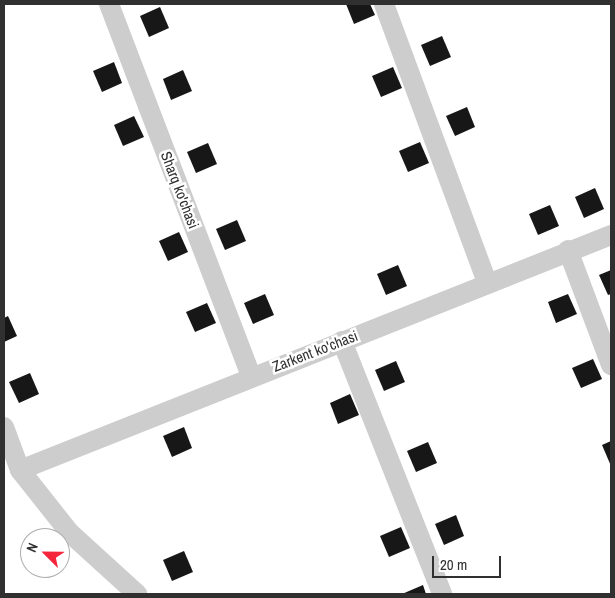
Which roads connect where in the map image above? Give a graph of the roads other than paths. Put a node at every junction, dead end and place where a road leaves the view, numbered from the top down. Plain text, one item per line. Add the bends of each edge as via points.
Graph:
1 (108, 4) edge
2 (384, 4) edge
3 (611, 235) edge
4 (568, 250) junction
5 (487, 283) junction
6 (342, 341) junction
7 (611, 364) edge
8 (250, 376) junction
9 (4, 427) edge
10 (20, 470) junction
11 (137, 594) edge
12 (442, 594) edge

1 - 8 street, Sharq ko'chasi
2 - 5 street
3 - 4 street, Zarkent ko'chasi
4 - 5 street, Zarkent ko'chasi
4 - 7 street
5 - 6 street, Zarkent ko'chasi
6 - 8 street, Zarkent ko'chasi
6 - 12 street
8 - 10 street, Zarkent ko'chasi
9 - 10 street
10 - 11 street via 70,533

